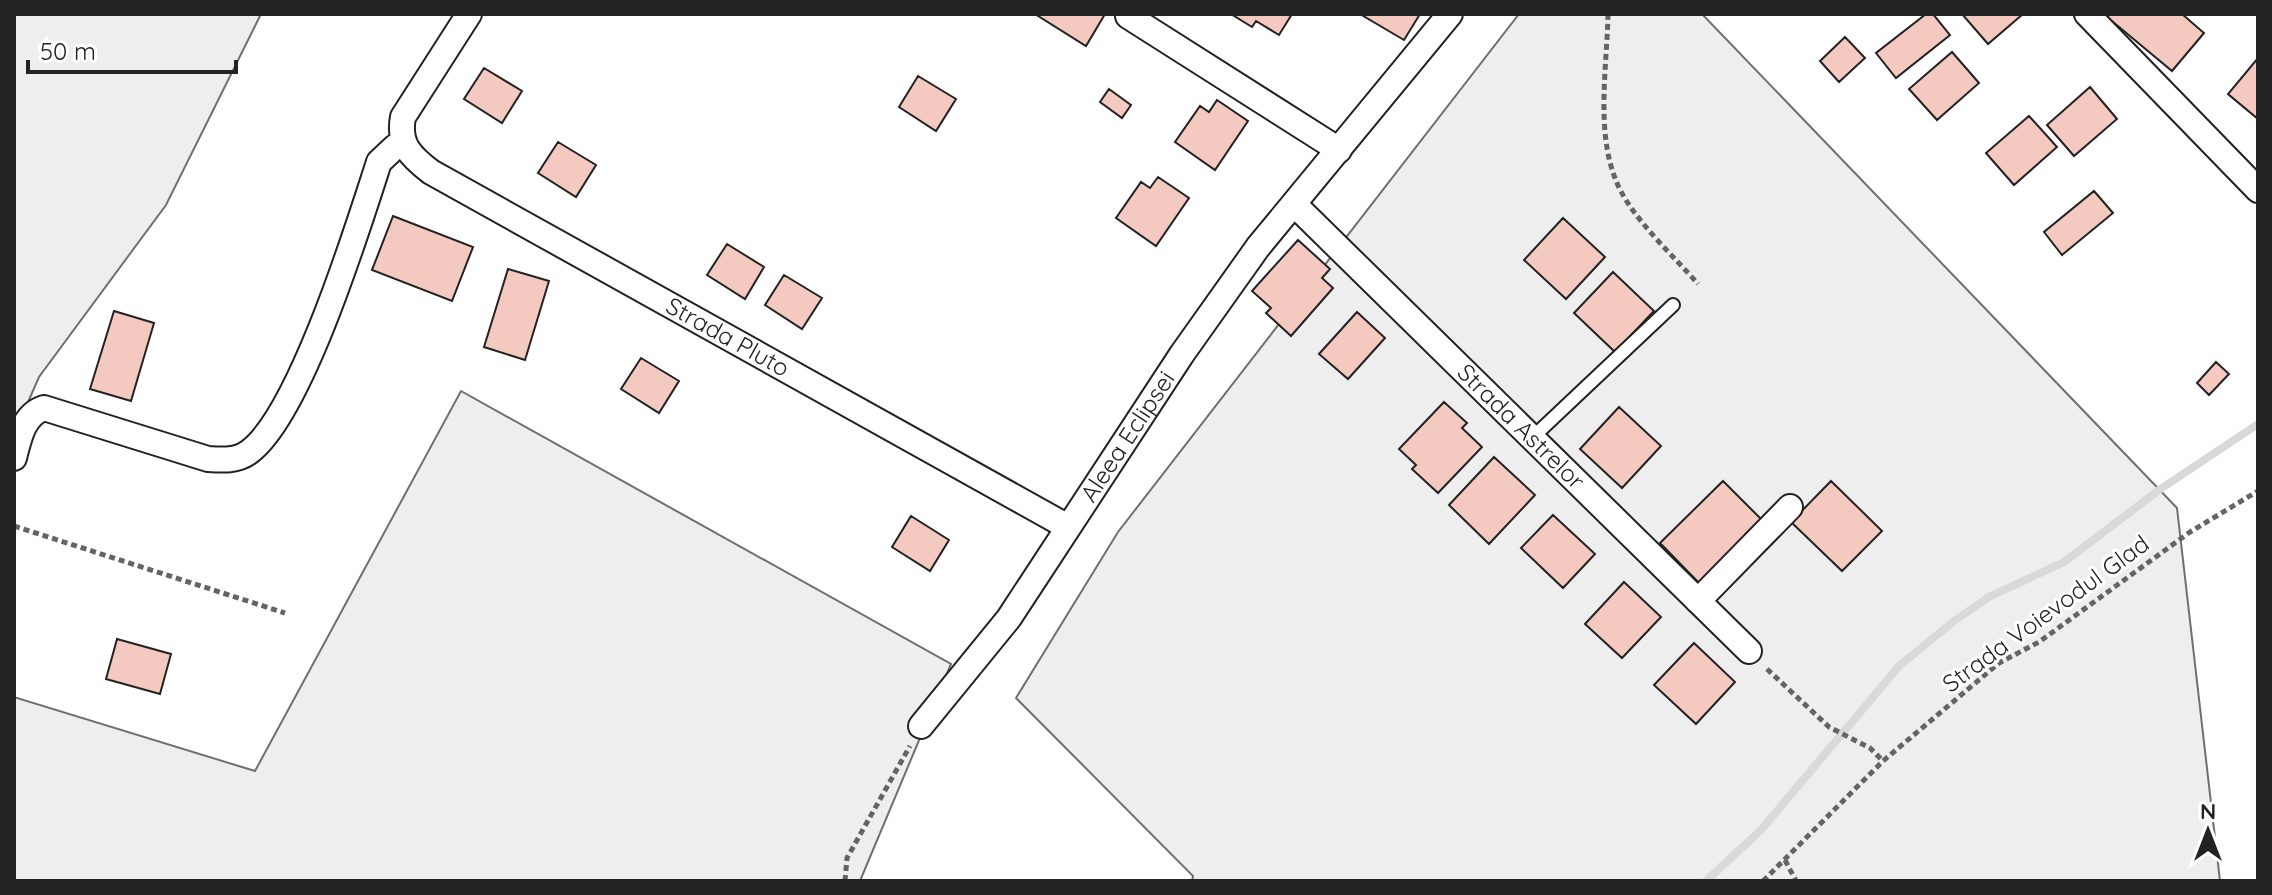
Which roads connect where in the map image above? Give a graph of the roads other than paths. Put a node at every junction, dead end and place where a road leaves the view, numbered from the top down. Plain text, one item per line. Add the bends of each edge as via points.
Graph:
1 (469, 14) edge
2 (1450, 14) edge
3 (2087, 14) edge
4 (1128, 16) edge
5 (402, 139) junction
6 (1339, 150) junction
7 (2258, 190) edge
8 (1294, 204) junction
9 (1673, 305) dead end
10 (1532, 438) junction
11 (14, 458) edge
12 (1790, 507) dead end
13 (1068, 527) junction
14 (1698, 601) junction
15 (1749, 651) road end
16 (921, 726) road end

1 - 5 street via 403,117
2 - 6 street, Aleea Eclipsei
3 - 7 street
4 - 6 street
5 - 11 street via 379,162 295,389 261,442 246,455 229,461 208,459 44,408 25,422
5 - 13 street, Strada Pluto via 412,158 431,172
6 - 8 street, Aleea Eclipsei
8 - 10 street, Strada Astrelor
8 - 13 street, Aleea Eclipsei via 1182,354
9 - 10 lane
10 - 14 street, Strada Astrelor
12 - 14 street
13 - 16 street, Aleea Eclipsei via 1009,618
14 - 15 street, Strada Astrelor

